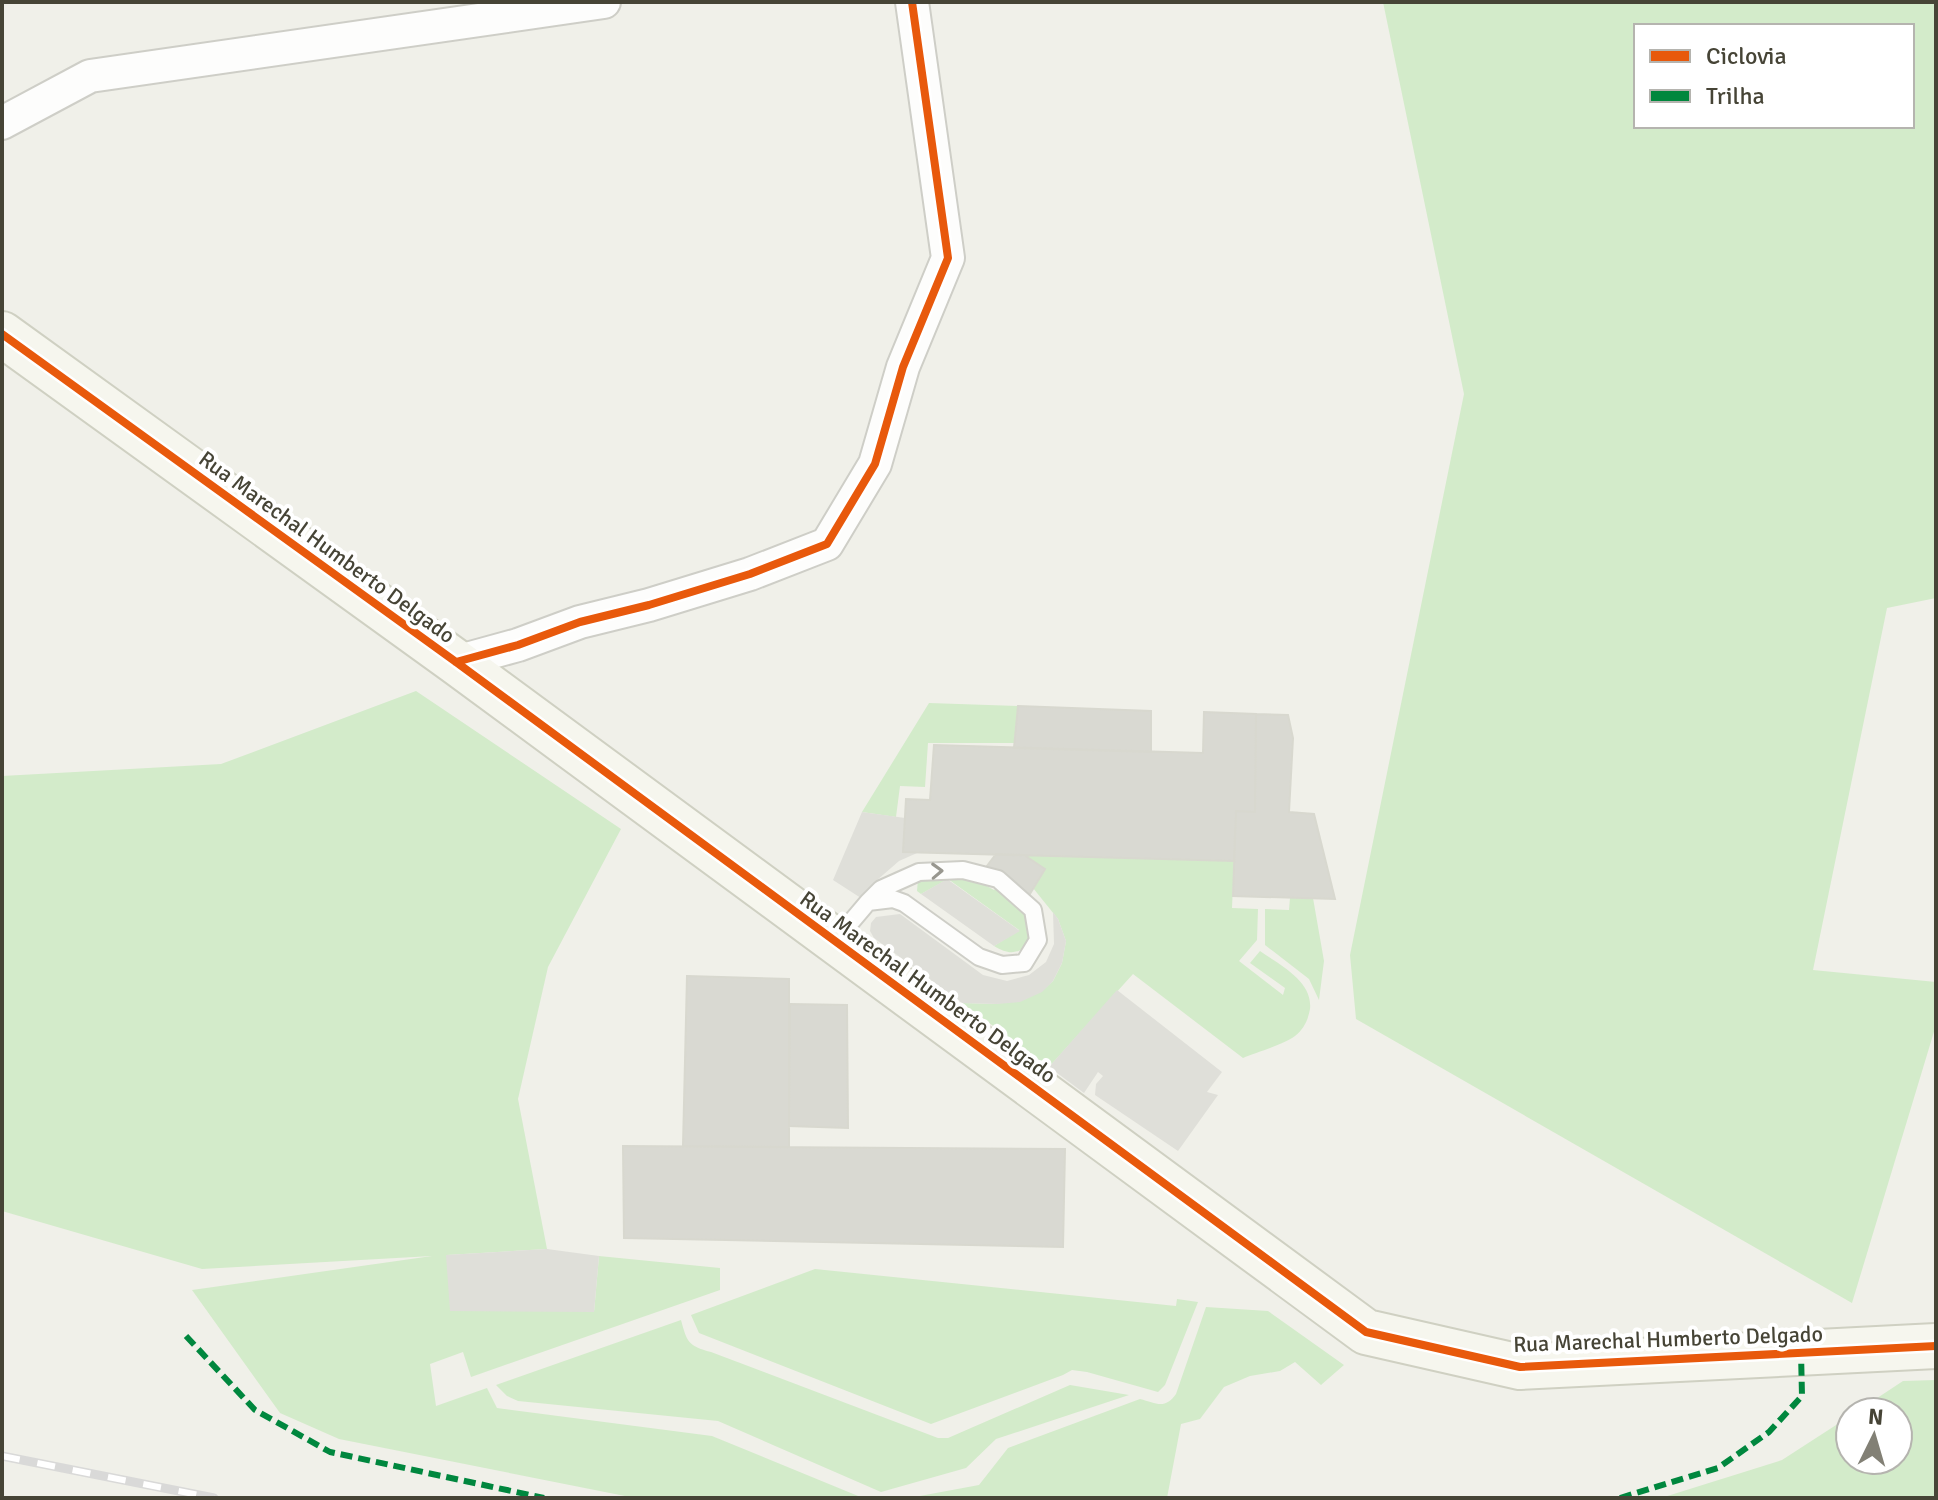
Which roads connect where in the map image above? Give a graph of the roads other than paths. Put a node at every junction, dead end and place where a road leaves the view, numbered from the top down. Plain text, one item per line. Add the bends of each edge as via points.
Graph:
1 (604, 2) edge
2 (912, 2) edge
3 (548, 6) edge
4 (2, 123) edge
5 (2, 334) edge
6 (456, 662) junction
7 (868, 902) junction
8 (835, 941) junction
9 (1936, 1346) edge

1 - 3 street
2 - 6 street via 948,258 903,367 875,464 827,544 750,574
3 - 4 street via 90,76
5 - 6 street, Rua Marechal Humberto Delgado
6 - 8 street, Rua Marechal Humberto Delgado
7 -> 7 lane via 881,889 919,872 963,870 998,879 1033,910 1038,940 1024,963 1002,965 979,957 904,903
7 - 8 lane
8 - 9 street, Rua Marechal Humberto Delgado via 1366,1332 1520,1367

